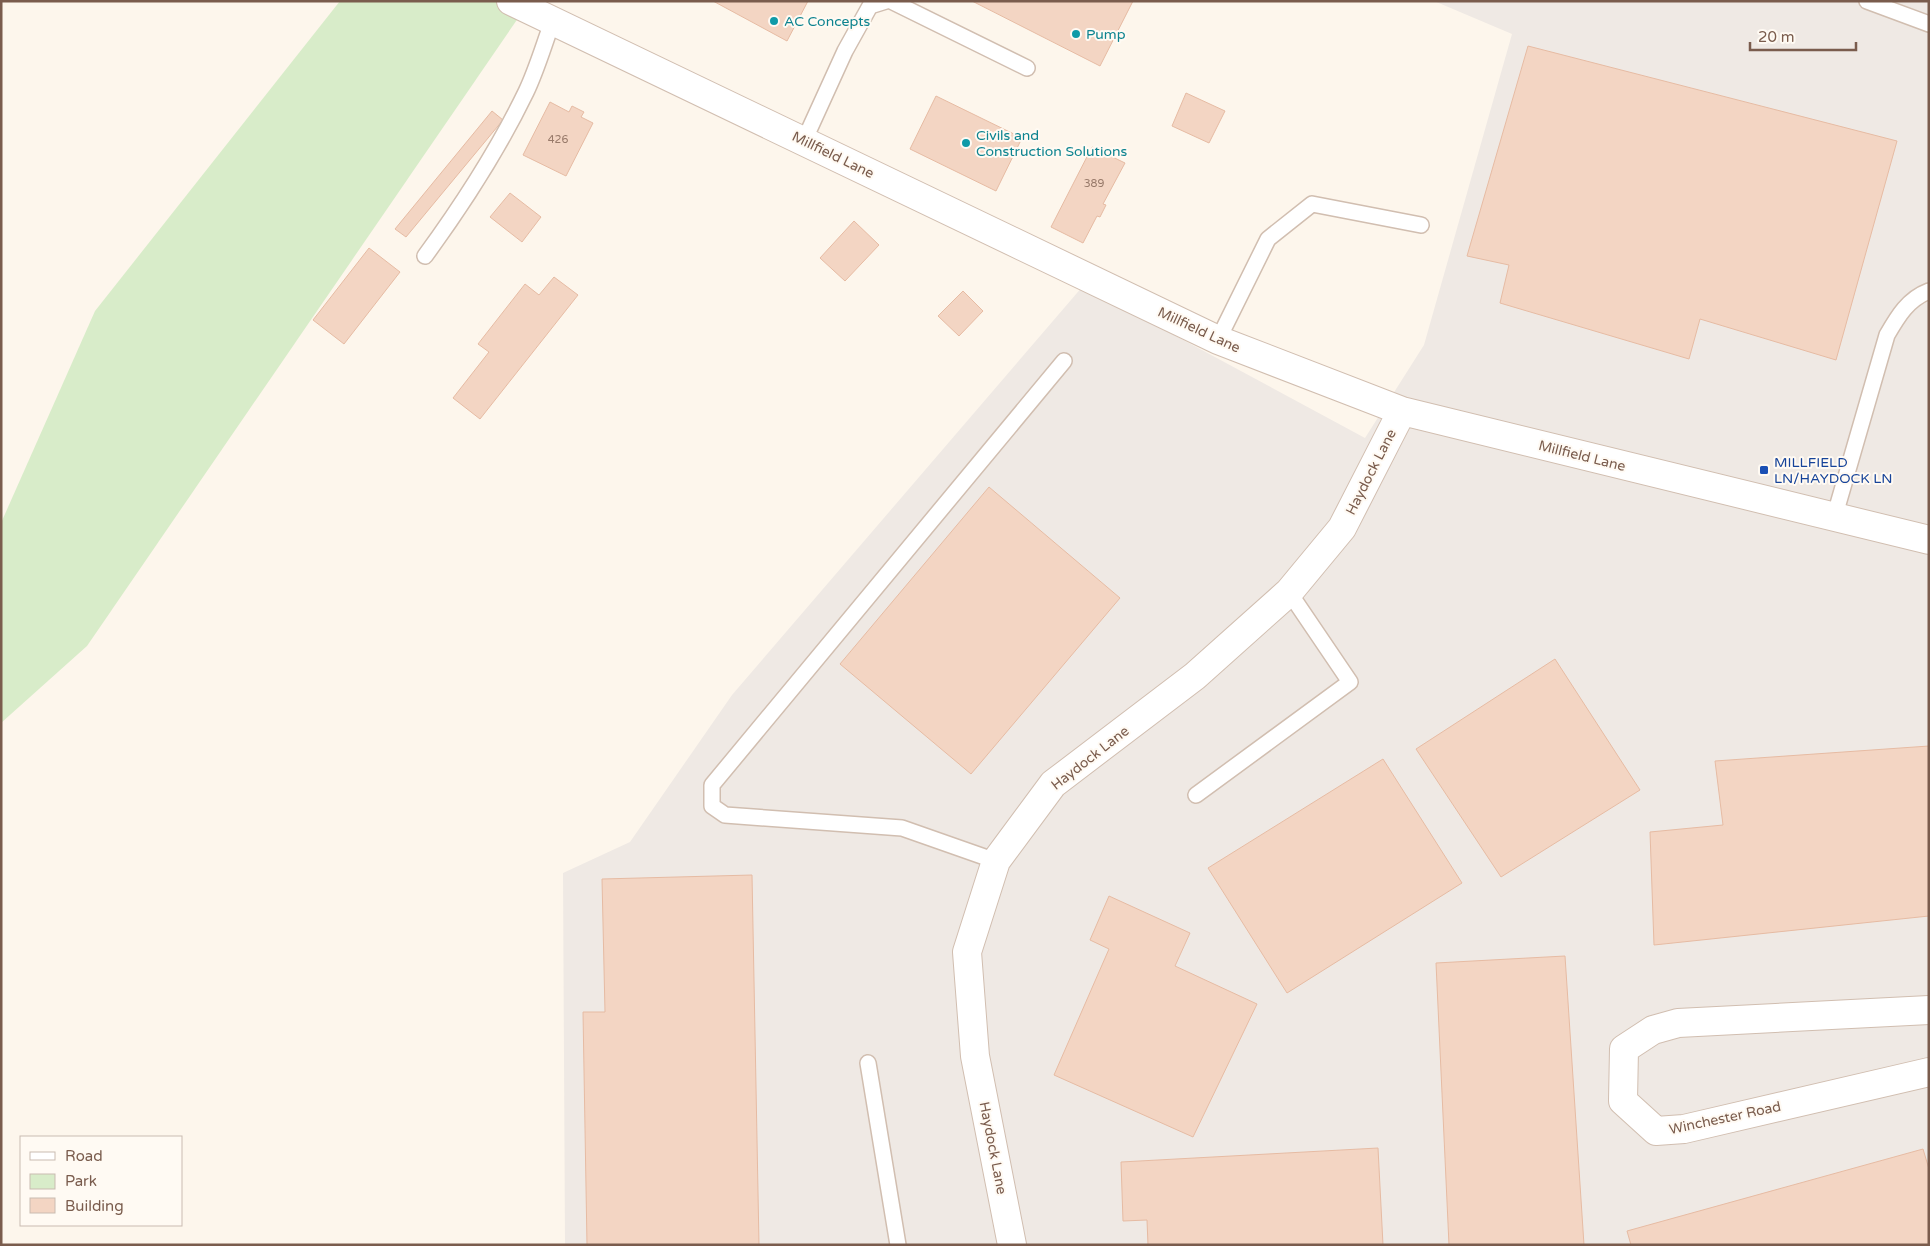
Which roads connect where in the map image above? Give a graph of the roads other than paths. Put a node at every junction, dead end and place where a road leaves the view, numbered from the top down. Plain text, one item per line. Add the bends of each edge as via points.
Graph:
1 (512, 1) edge
2 (886, 1) edge
3 (891, 1) edge
4 (1866, 1) edge
5 (553, 20) junction
6 (1929, 24) edge
7 (1027, 68) dead end
8 (804, 141) junction
9 (1421, 225) dead end
10 (425, 256) dead end
11 (1929, 291) edge
12 (1218, 340) junction
13 (1064, 361) dead end
14 (1402, 411) junction
15 (1834, 518) junction
16 (1929, 540) edge
17 (1288, 592) junction
18 (1196, 795) dead end
19 (996, 861) junction
20 (1929, 1010) edge
21 (868, 1063) dead end
22 (1929, 1072) edge
23 (898, 1245) edge
24 (1012, 1245) edge

1 - 5 street, Millfield Lane
2 - 8 lane via 870,6 845,51
3 - 7 lane
4 - 6 lane
5 - 8 street, Millfield Lane
5 - 10 lane via 527,90 494,154 464,204
8 - 12 street, Millfield Lane
9 - 12 lane via 1312,204 1268,238
11 - 15 lane via 1917,295 1900,312 1887,335
12 - 14 street, Millfield Lane
13 - 19 lane via 712,786 712,806 725,815 902,828
14 - 15 street, Millfield Lane
14 - 17 street, Haydock Lane via 1342,528
15 - 16 street, Millfield Lane
17 - 18 lane via 1350,682
17 - 19 street, Haydock Lane via 1195,676 1053,784
19 - 24 street, Haydock Lane via 967,952 975,1056
20 - 22 street, Winchester Road via 1678,1024 1653,1030 1624,1050 1623,1101 1656,1131 1684,1129
21 - 23 lane

